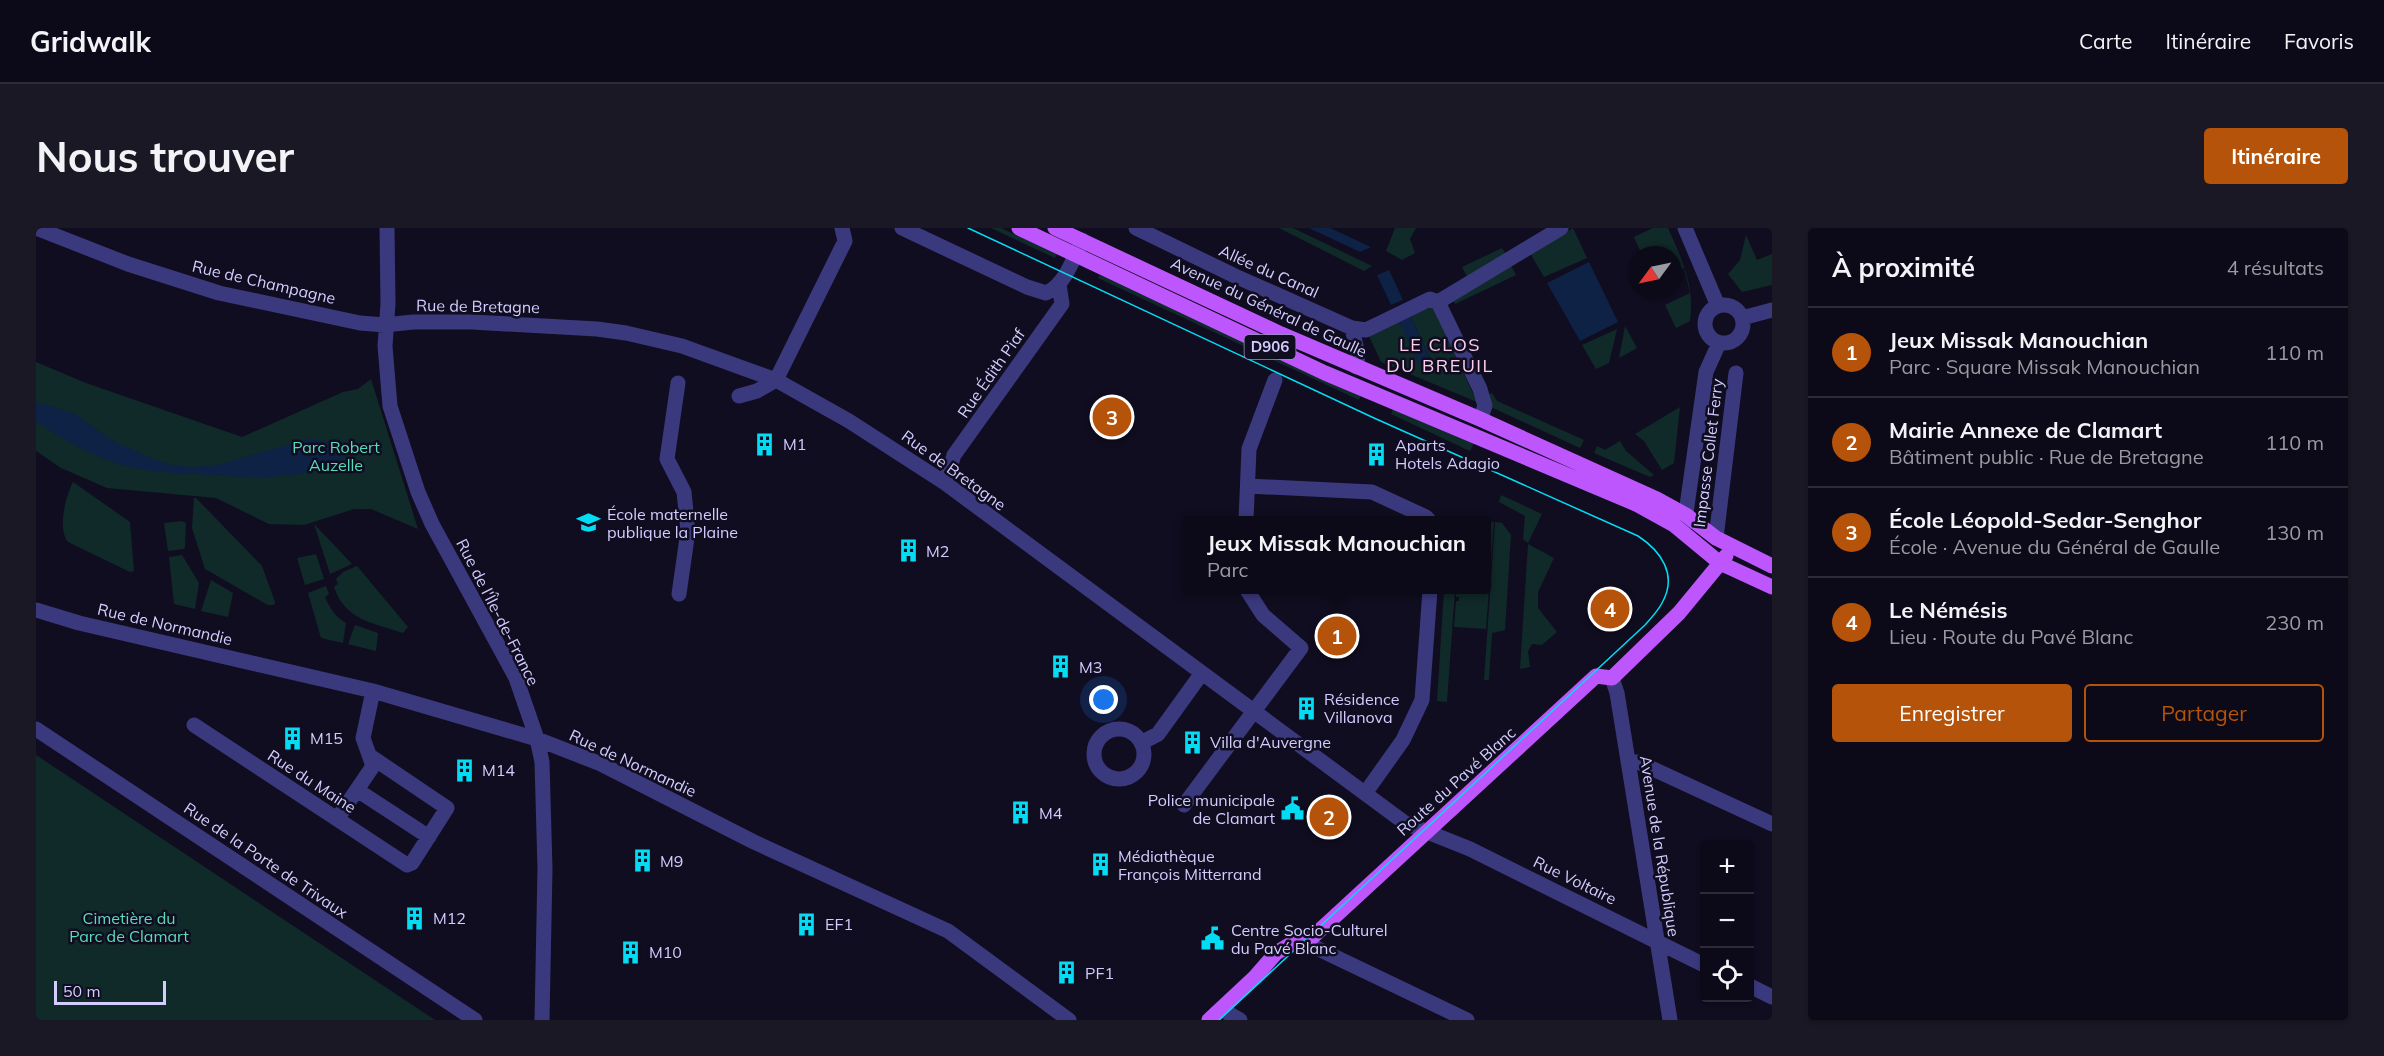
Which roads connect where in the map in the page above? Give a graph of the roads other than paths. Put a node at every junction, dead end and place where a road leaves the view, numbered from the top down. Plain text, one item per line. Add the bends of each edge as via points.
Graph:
1 (387, 228) edge
2 (842, 228) edge
3 (902, 228) edge
4 (1019, 228) edge
5 (1055, 228) edge
6 (1136, 228) edge
7 (1561, 228) edge
8 (1685, 228) edge
9 (40, 233) edge
10 (1082, 240) junction
11 (1075, 255) junction
12 (1059, 284) junction
13 (1438, 302) junction
14 (1718, 306) junction
15 (1772, 310) edge
16 (1742, 318) junction
17 (385, 325) junction
18 (1352, 328) junction
19 (1719, 343) junction
20 (1356, 367) junction
21 (1736, 373) dead end
22 (779, 374) junction
23 (1275, 380) dead end
24 (678, 383) dead end
25 (739, 396) dead end
26 (1480, 419) junction
27 (945, 483) junction
28 (1248, 486) junction
29 (1686, 515) junction
30 (1246, 516) edge
31 (1424, 516) edge
32 (1683, 532) junction
33 (1716, 538) junction
34 (1733, 548) junction
35 (1720, 563) junction
36 (1772, 567) edge
37 (1772, 587) edge
38 (679, 594) dead end
39 (1250, 594) edge
40 (1430, 594) edge
41 (36, 610) edge
42 (1202, 674) junction
43 (1612, 678) junction
44 (373, 691) junction
45 (1254, 711) junction
46 (194, 725) dead end
47 (36, 729) edge
48 (537, 739) junction
49 (1141, 743) dead end
50 (370, 756) junction
51 (1628, 762) junction
52 (357, 790) junction
53 (1366, 792) junction
54 (1184, 805) dead end
55 (338, 819) junction
56 (1772, 824) edge
57 (1427, 832) junction
58 (429, 837) junction
59 (1657, 942) junction
60 (1306, 944) junction
61 (1700, 963) edge
62 (1754, 988) edge
63 (1772, 997) edge
64 (1221, 1009) junction
65 (475, 1020) edge
66 (542, 1020) edge
67 (1069, 1020) edge
68 (1209, 1020) edge
69 (1240, 1020) edge
70 (1467, 1020) edge
71 (1670, 1020) edge

1 - 17 street, Rue de l'Île-de-France
2 - 22 street via 845,241
3 - 12 street via 1027,287 1046,293
4 - 11 main road, D906
5 - 10 main road, Avenue du Général de Gaulle
6 - 18 street, Allée du Canal
7 - 13 street
8 - 14 street
9 - 17 street, Rue de Champagne via 219,293
10 - 11 street
10 - 20 main road, Avenue du Général de Gaulle
11 - 12 street
11 - 32 main road, D906 via 1325,373 1636,504
12 - 27 street, Rue Édith Piaf via 1062,304 954,455
13 - 18 street via 1430,299 1366,330
13 - 26 street via 1480,389 1485,406
14 - 16 street via 1730,306
14 - 19 street via 1708,313 1705,325
15 - 16 street
16 - 19 street via 1740,335 1731,342
17 - 22 street, Rue de Bretagne via 472,322 607,330 682,346
17 - 48 street, Rue de l'Île-de-France via 390,406 418,492 516,678
18 - 20 street via 1358,355
19 - 29 street via 1706,372
20 - 26 main road, Avenue du Général de Gaulle
21 - 33 street, Impasse Collet Ferry
22 - 25 street via 757,391
22 - 27 street, Rue de Bretagne
23 - 28 street via 1249,449
24 - 38 street via 667,459 684,492 688,531
26 - 29 main road, Avenue du Général de Gaulle
27 - 42 street, Rue de Bretagne
28 - 30 street
28 - 31 street via 1372,492
29 - 32 street
29 - 33 main road, Avenue du Général de Gaulle
32 - 35 main road, D906
33 - 34 main road, Avenue du Général de Gaulle
34 - 35 main road
34 - 36 main road, Avenue du Général de Gaulle
35 - 37 main road
35 - 43 main road, Route du Pavé Blanc via 1679,613
39 - 45 street via 1263,615 1301,648
40 - 53 street via 1422,700 1403,740
41 - 44 street, Rue de Normandie
42 - 45 street, Rue de Bretagne
42 - 49 street via 1158,734
43 - 51 street, Avenue de la République
43 - 57 main road, Route du Pavé Blanc via 1596,676
44 - 48 street, Rue de Normandie
44 - 50 street via 363,738
45 - 53 street, Rue de Bretagne
45 - 54 street
46 - 55 street, Rue du Maine
47 - 65 street, Rue de la Porte de Trivaux
48 - 66 street, Rue de l'Île-de-France via 542,762 545,869
48 - 67 street, Rue de Normandie via 601,764 754,842 948,931
50 - 52 street via 373,766
50 - 58 street via 445,805 446,811
51 - 56 street via 1638,762
51 - 59 street, Avenue de la République
52 - 55 street
52 - 58 street
53 - 57 street, Rue de Bretagne via 1405,823
55 - 58 street, Rue du Maine via 407,865 412,864
57 - 59 street, Rue Voltaire
57 - 60 main road, Route du Pavé Blanc
59 - 61 street, Rue Voltaire
59 - 71 street, Avenue de la République
60 - 64 main road, Route du Pavé Blanc via 1291,944 1276,953
60 - 70 street
62 - 63 street
64 - 68 main road, Route du Pavé Blanc
64 - 69 street

